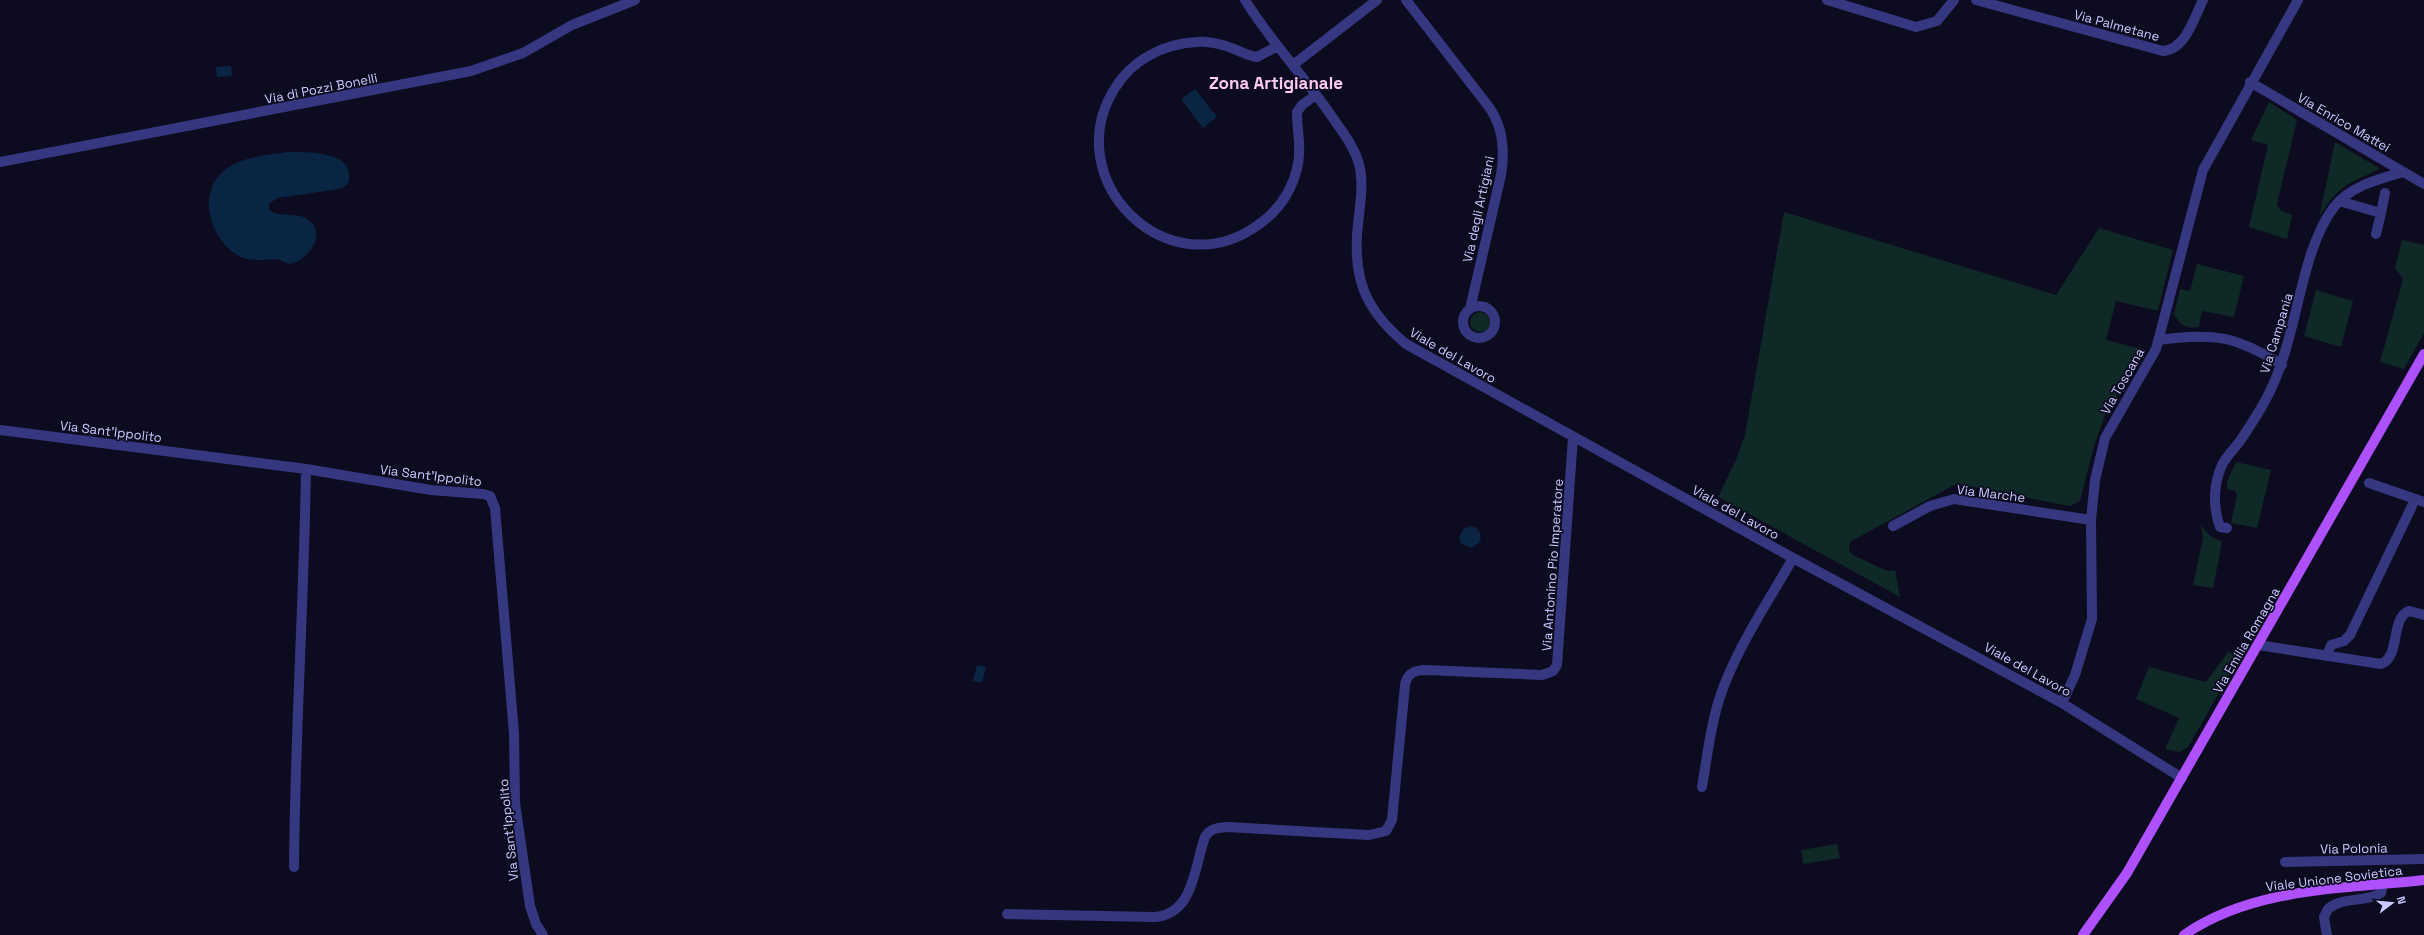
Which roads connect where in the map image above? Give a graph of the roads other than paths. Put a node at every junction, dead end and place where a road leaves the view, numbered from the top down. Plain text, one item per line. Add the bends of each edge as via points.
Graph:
1 (635, 0) edge
2 (1245, 0) edge
3 (1377, 0) edge
4 (1406, 0) edge
5 (1827, 0) edge
6 (1954, 0) edge
7 (1976, 0) edge
8 (2204, 0) edge
9 (2298, 0) edge
10 (1278, 46) junction
11 (1293, 65) junction
12 (2250, 82) junction
13 (1316, 95) junction
14 (0, 162) edge
15 (2403, 172) junction
16 (2424, 184) edge
17 (2385, 193) dead end
18 (2339, 201) junction
19 (2381, 213) junction
20 (2376, 234) dead end
21 (1470, 309) dead end
22 (2159, 340) junction
23 (2424, 354) edge
24 (2282, 364) junction
25 (0, 430) edge
26 (1573, 437) junction
27 (306, 470) junction
28 (2369, 483) dead end
29 (2424, 502) edge
30 (2412, 506) dead end
31 (2091, 520) junction
32 (1893, 526) dead end
33 (2227, 528) dead end
34 (1793, 558) junction
35 (2424, 615) edge
36 (2258, 645) junction
37 (2327, 656) junction
38 (2062, 703) junction
39 (2182, 778) junction
40 (1702, 787) dead end
41 (2424, 859) edge
42 (2285, 862) dead end
43 (294, 867) dead end
44 (2424, 880) edge
45 (2383, 884) junction
46 (1007, 914) dead end
47 (543, 935) edge
48 (2083, 935) edge
49 (2184, 935) edge
50 (2328, 935) edge

1 - 14 street, Via di Pozzi Bonelli via 572,25 523,53 471,71
2 - 10 street, Viale del Lavoro
3 - 11 street
4 - 21 street, Via degli Artigiani via 1492,111 1501,136 1501,174
5 - 6 street via 1916,27 1937,21
7 - 8 street, Via Palmetane via 2163,51 2174,48 2183,40
9 - 12 street, Via Toscana
10 - 11 street, Viale del Lavoro
10 - 13 street via 1257,57 1215,43 1189,42 1158,51 1130,70 1108,99 1101,120 1099,138 1103,172 1119,203 1142,226 1178,242 1212,243 1230,240 1250,231 1272,214 1289,189 1300,152 1297,112
11 - 13 street, Viale del Lavoro
12 - 15 street, Via Enrico Mattei
12 - 22 street, Via Toscana via 2202,170
13 - 26 street, Viale del Lavoro via 1352,146 1359,162 1361,183 1357,236 1358,269 1365,296 1377,316 1394,335 1418,352
15 - 16 street, Via Enrico Mattei
15 - 18 street, Via Campania via 2364,185
17 - 19 street
18 - 19 street
18 - 24 street, Via Campania via 2324,225 2312,254
19 - 20 street
22 - 24 street via 2204,336 2229,338 2253,347
22 - 31 street, Via Toscana via 2152,357 2105,438 2095,480
23 - 36 main road, Via Emilia Romagna
24 - 33 street, Via Campania via 2266,400 2222,466 2215,494 2215,513 2220,527
25 - 27 street, Via Sant'Ippolito
26 - 34 street, Viale del Lavoro
26 - 46 street, Via Antonino Pio Imperatore via 1557,665 1553,671 1542,675 1426,670 1409,675 1405,685 1392,820 1386,831 1369,835 1227,827 1215,829 1205,836 1184,902 1169,914 1154,917
27 - 43 street via 304,593 295,753
27 - 47 street, Via Sant'Ippolito via 431,490 483,494 492,500 495,508 513,728 515,803 530,906
28 - 29 street
30 - 37 street via 2350,635 2344,641 2331,645
31 - 32 street, Via Marche via 1954,499 1930,506
31 - 38 street, Via Toscana via 2093,614 2075,675
34 - 38 street, Viale del Lavoro
34 - 40 street via 1735,660 1723,689 1712,724
35 - 37 street via 2412,611 2403,615 2389,656 2384,663 2374,664
36 - 37 street
36 - 39 main road, Via Emilia Romagna
38 - 39 street, Viale del Lavoro
39 - 48 main road, Via Emilia Romagna via 2127,873
41 - 42 street, Via Polonia
44 - 45 main road, Viale Unione Sovietica
45 - 49 main road, Viale Unione Sovietica via 2265,899 2224,914
45 - 50 street via 2382,891 2376,896 2345,901 2328,908 2324,917

